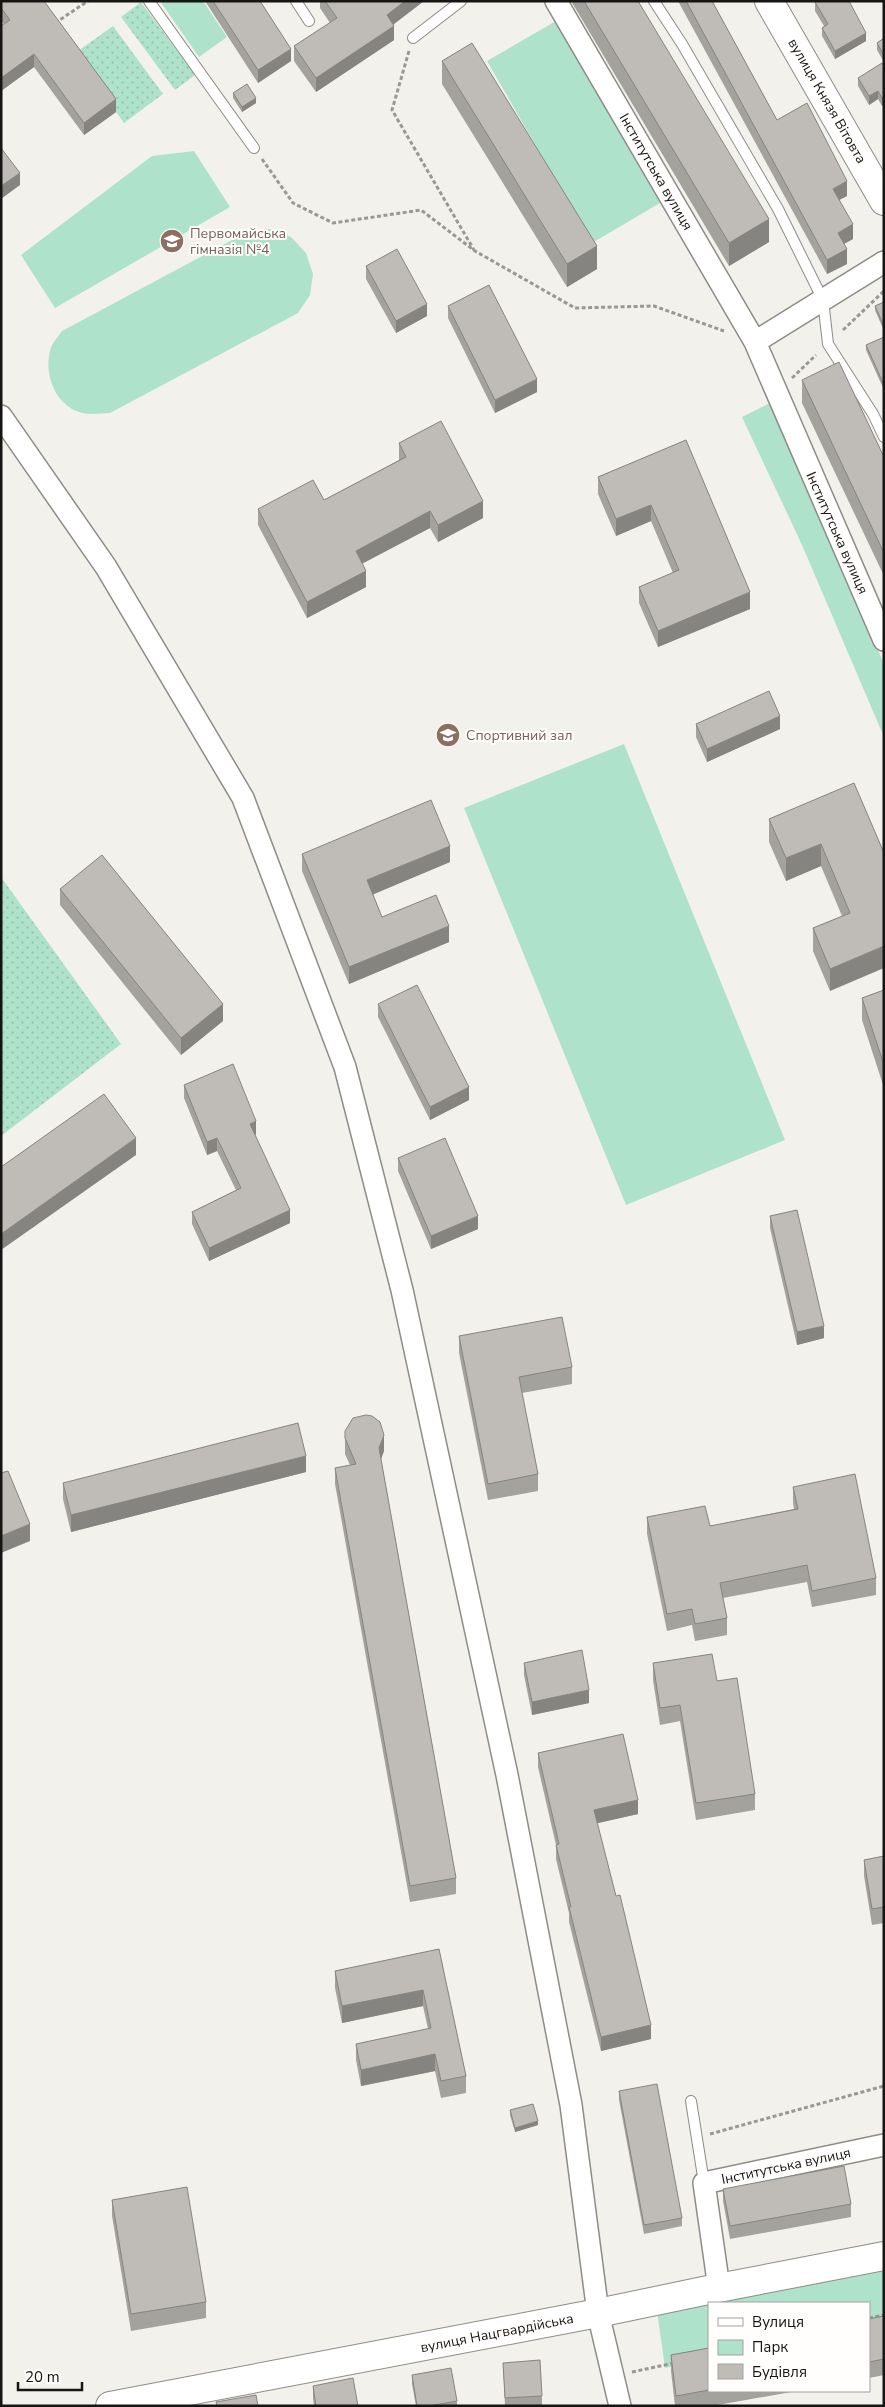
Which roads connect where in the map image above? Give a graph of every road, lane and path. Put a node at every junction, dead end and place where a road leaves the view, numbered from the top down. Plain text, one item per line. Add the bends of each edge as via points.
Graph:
1 (88, 1) edge
2 (149, 1) edge
3 (296, 1) edge
4 (461, 1) edge
5 (556, 1) edge
6 (654, 1) edge
7 (769, 1) edge
8 (309, 21) dead end
9 (52, 25) edge
10 (412, 38) joint
11 (254, 148) joint
12 (884, 201) edge
13 (475, 251) junction
14 (884, 262) edge
15 (824, 300) junction
16 (755, 342) junction
17 (1, 416) edge
18 (884, 437) edge
19 (884, 640) edge
20 (884, 2086) edge
21 (691, 2101) dead end
22 (697, 2138) junction
23 (884, 2145) edge
24 (704, 2183) junction
25 (884, 2256) edge
26 (719, 2288) junction
27 (598, 2313) junction
28 (884, 2315) edge
29 (870, 2318) edge
30 (680, 2361) edge
31 (614, 2376) junction
32 (110, 2406) edge
33 (620, 2406) edge

1 - 9 path
2 - 11 lane
3 - 8 lane
4 - 10 lane
5 - 16 street, Інститутська вулиця
6 - 15 lane via 778,209
7 - 12 street, вулиця Князя Вітовта
10 - 13 path via 392,110
11 - 13 path via 293,203 333,223 422,210
13 - 16 path via 575,308 654,306
14 - 15 street
15 - 16 street
15 - 18 lane via 828,344
16 - 19 street, Інститутська вулиця
17 - 27 street via 106,567 243,798 345,1067 402,1290 507,1775 571,2105
20 - 22 path
21 - 22 lane
22 - 24 lane
23 - 24 street, Інститутська вулиця
24 - 26 street, Інститутська вулиця
25 - 26 street, вулиця Нацгвардійська
26 - 27 street, вулиця Нацгвардійська
27 - 31 street
27 - 32 street, вулиця Нацгвардійська
28 - 29 path
30 - 31 path
31 - 33 street

